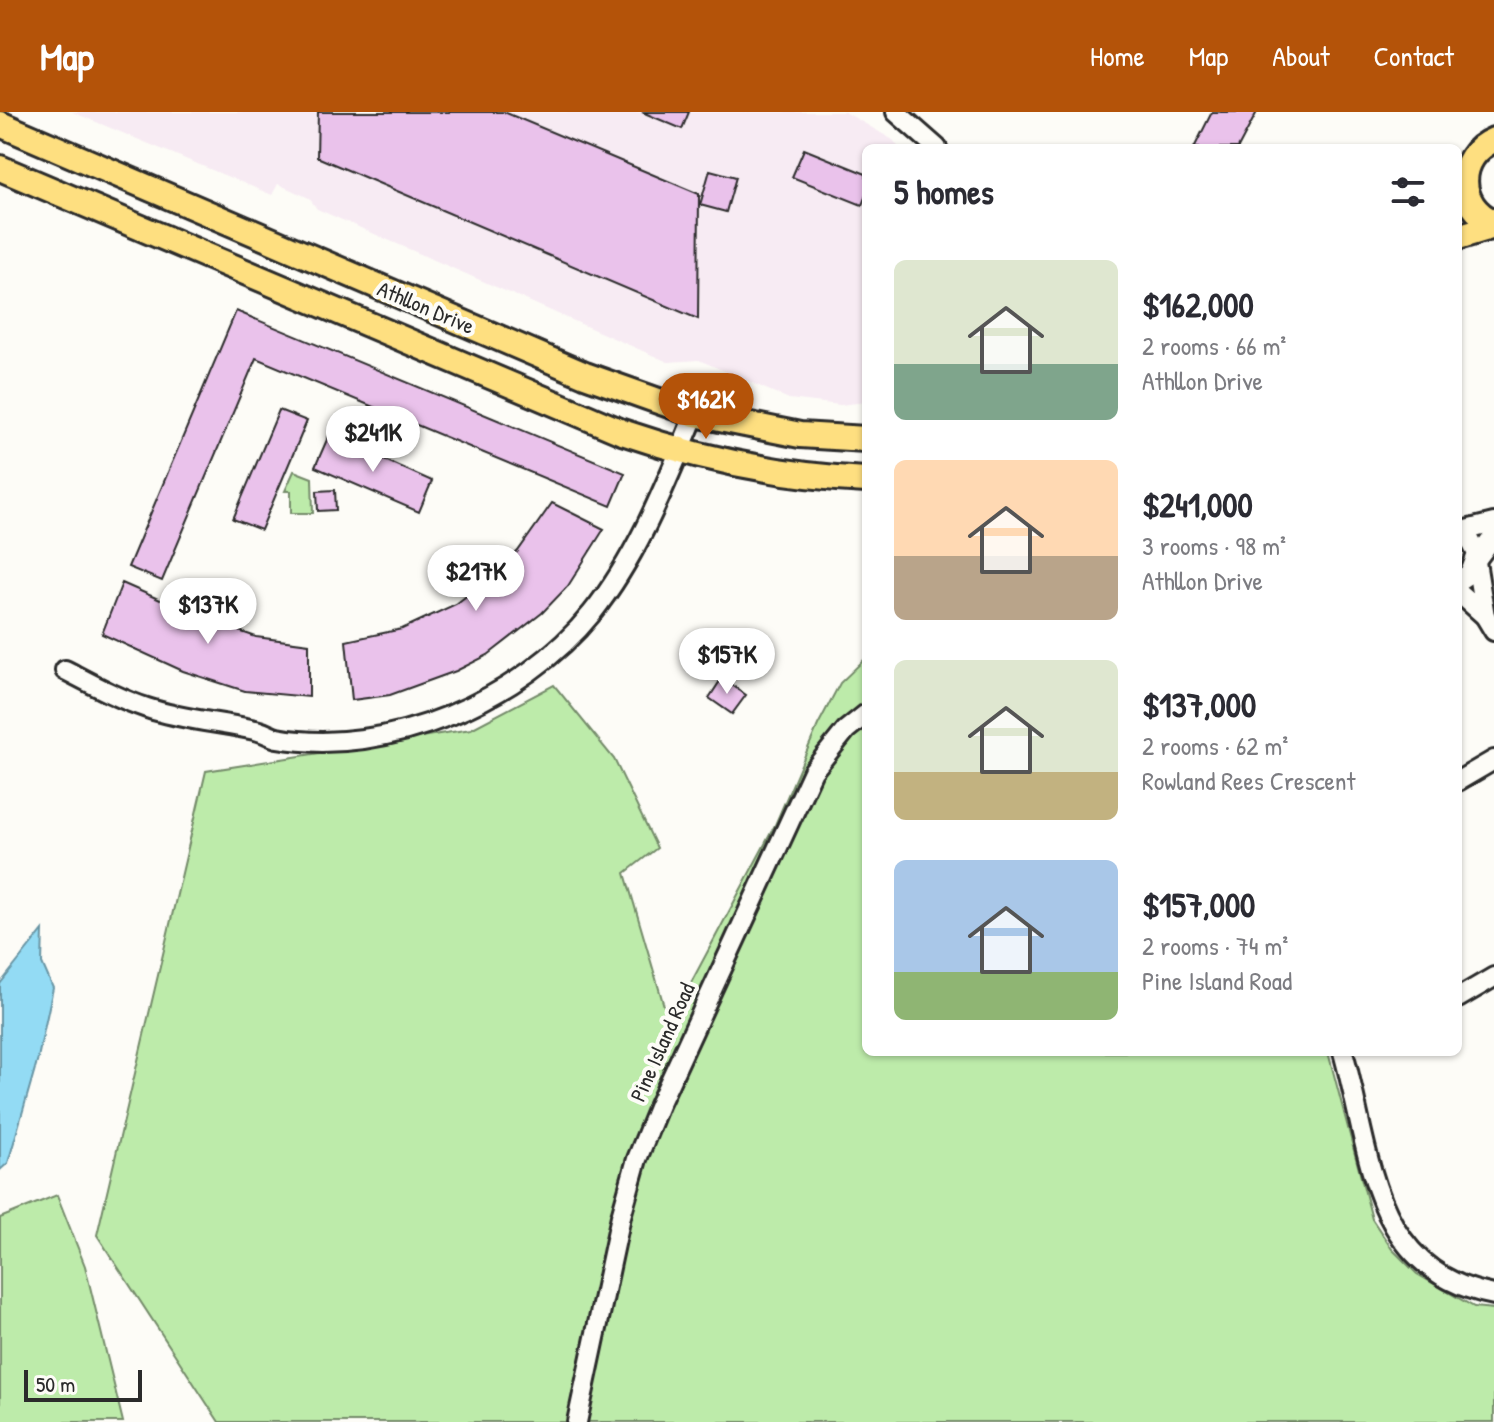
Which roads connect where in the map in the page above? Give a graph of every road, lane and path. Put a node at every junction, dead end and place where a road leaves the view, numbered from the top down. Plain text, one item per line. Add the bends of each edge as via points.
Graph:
1 (896, 112) edge
2 (0, 124) edge
3 (1493, 140) edge
4 (932, 144) edge
5 (0, 168) edge
6 (1462, 195) edge
7 (1494, 224) edge
8 (1462, 236) edge
9 (695, 414) junction
10 (862, 439) edge
11 (679, 451) junction
12 (862, 480) edge
13 (1494, 523) edge
14 (1462, 531) edge
15 (1462, 535) edge
16 (1494, 536) edge
17 (1476, 561) junction
18 (1462, 578) edge
19 (1462, 596) edge
20 (1490, 623) edge
21 (65, 670) dead end
22 (862, 717) edge
23 (1494, 760) edge
24 (1462, 779) edge
25 (1492, 984) edge
26 (1462, 996) edge
27 (1348, 1056) edge
28 (1494, 1295) edge
29 (577, 1422) edge

1 - 4 street
2 - 9 main road, Athllon Drive via 585,375
3 - 6 main road via 1469,162
5 - 11 main road, Athllon Drive via 622,432
6 - 7 main road
7 - 8 main road
9 - 10 main road, Athllon Drive via 800,435
9 - 11 street
11 - 12 main road, Athllon Drive via 802,475
11 - 21 street via 622,571 585,621 515,682 426,724 370,737 276,738 149,709
13 - 14 street
15 - 17 street via 1472,543
16 - 17 street
17 - 18 street
17 - 20 street
19 - 20 street
22 - 29 street, Pine Island Road via 813,771 637,1159
23 - 24 street
25 - 26 street
27 - 28 street via 1379,1200 1394,1229 1439,1273

